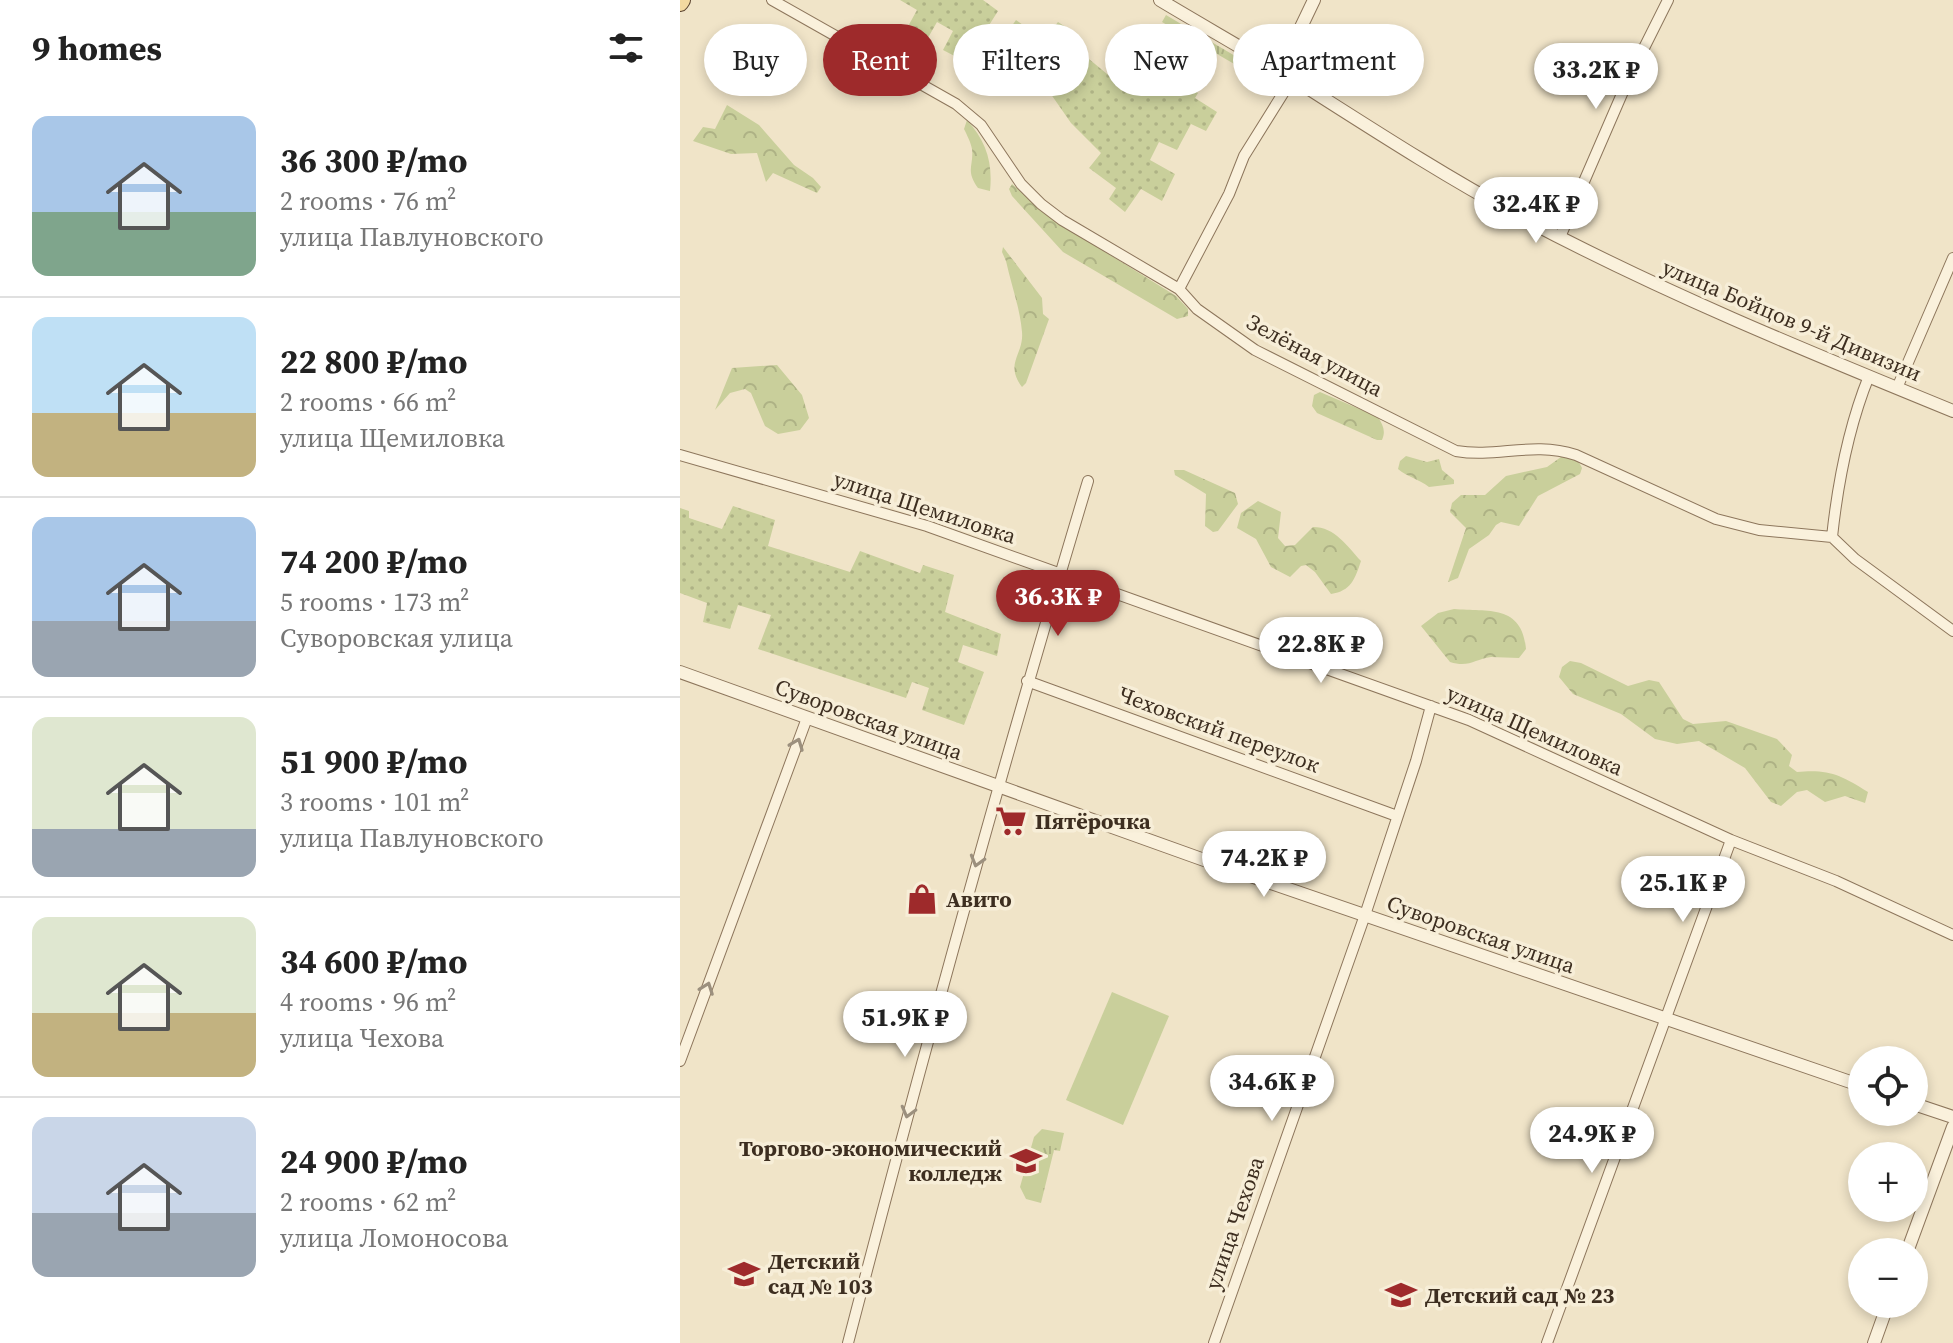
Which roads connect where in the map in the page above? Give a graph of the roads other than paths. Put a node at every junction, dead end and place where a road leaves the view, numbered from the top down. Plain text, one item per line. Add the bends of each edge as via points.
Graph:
1 (772, 0) edge
2 (1160, 0) edge
3 (1314, 0) edge
4 (1668, 0) edge
5 (1303, 24) edge
6 (1233, 43) edge
7 (1281, 96) edge
8 (1319, 96) edge
9 (1560, 237) junction
10 (1953, 258) edge
11 (1179, 289) junction
12 (1869, 376) junction
13 (1897, 388) junction
14 (1953, 411) edge
15 (680, 455) edge
16 (1088, 481) dead end
17 (1832, 537) junction
18 (1060, 574) junction
19 (1953, 631) edge
20 (680, 672) edge
21 (1027, 681) junction
22 (1431, 706) junction
23 (807, 718) junction
24 (1000, 787) junction
25 (1397, 816) junction
26 (1731, 840) junction
27 (1365, 915) junction
28 (1953, 935) edge
29 (1668, 1019) junction
30 (680, 1061) edge
31 (1848, 1081) edge
32 (1928, 1109) edge
33 (1953, 1117) edge
34 (1953, 1127) edge
35 (1912, 1238) edge
36 (1883, 1318) edge
37 (848, 1343) edge
38 (1214, 1343) edge
39 (1547, 1343) edge
40 (1874, 1343) edge

1 - 11 street, Зелёная улица via 964,109 1041,204
2 - 6 street, улица Бойцов 9-й Дивизии
3 - 5 street
4 - 9 street
7 - 11 street via 1244,156
8 - 9 street, улица Бойцов 9-й Дивизии
9 - 12 street, улица Бойцов 9-й Дивизии
10 - 13 street
11 - 17 street, Зелёная улица via 1197,309 1255,350 1456,451 1559,450 1716,519 1759,530
12 - 13 street, улица Бойцов 9-й Дивизии
12 - 17 street via 1842,463
13 - 14 street, улица Бойцов 9-й Дивизии
15 - 18 street, улица Щемиловка via 927,526
16 - 18 street
17 - 19 street
18 - 21 street
18 - 22 street, улица Щемиловка
20 - 23 street, Суворовская улица
21 - 24 street
21 - 25 street, Чеховский переулок
22 - 25 street, улица Чехова
22 - 26 street, улица Щемиловка
23 - 24 street, Суворовская улица
30 -> 23 street
24 - 27 street, Суворовская улица
24 -> 37 street via 951,951
25 - 27 street, улица Чехова
26 - 28 street, улица Щемиловка
26 - 29 street
27 - 29 street, Суворовская улица
27 - 38 street, улица Чехова
29 - 31 street, Суворовская улица
29 - 39 street
32 - 33 street
34 - 35 street
36 - 40 street

